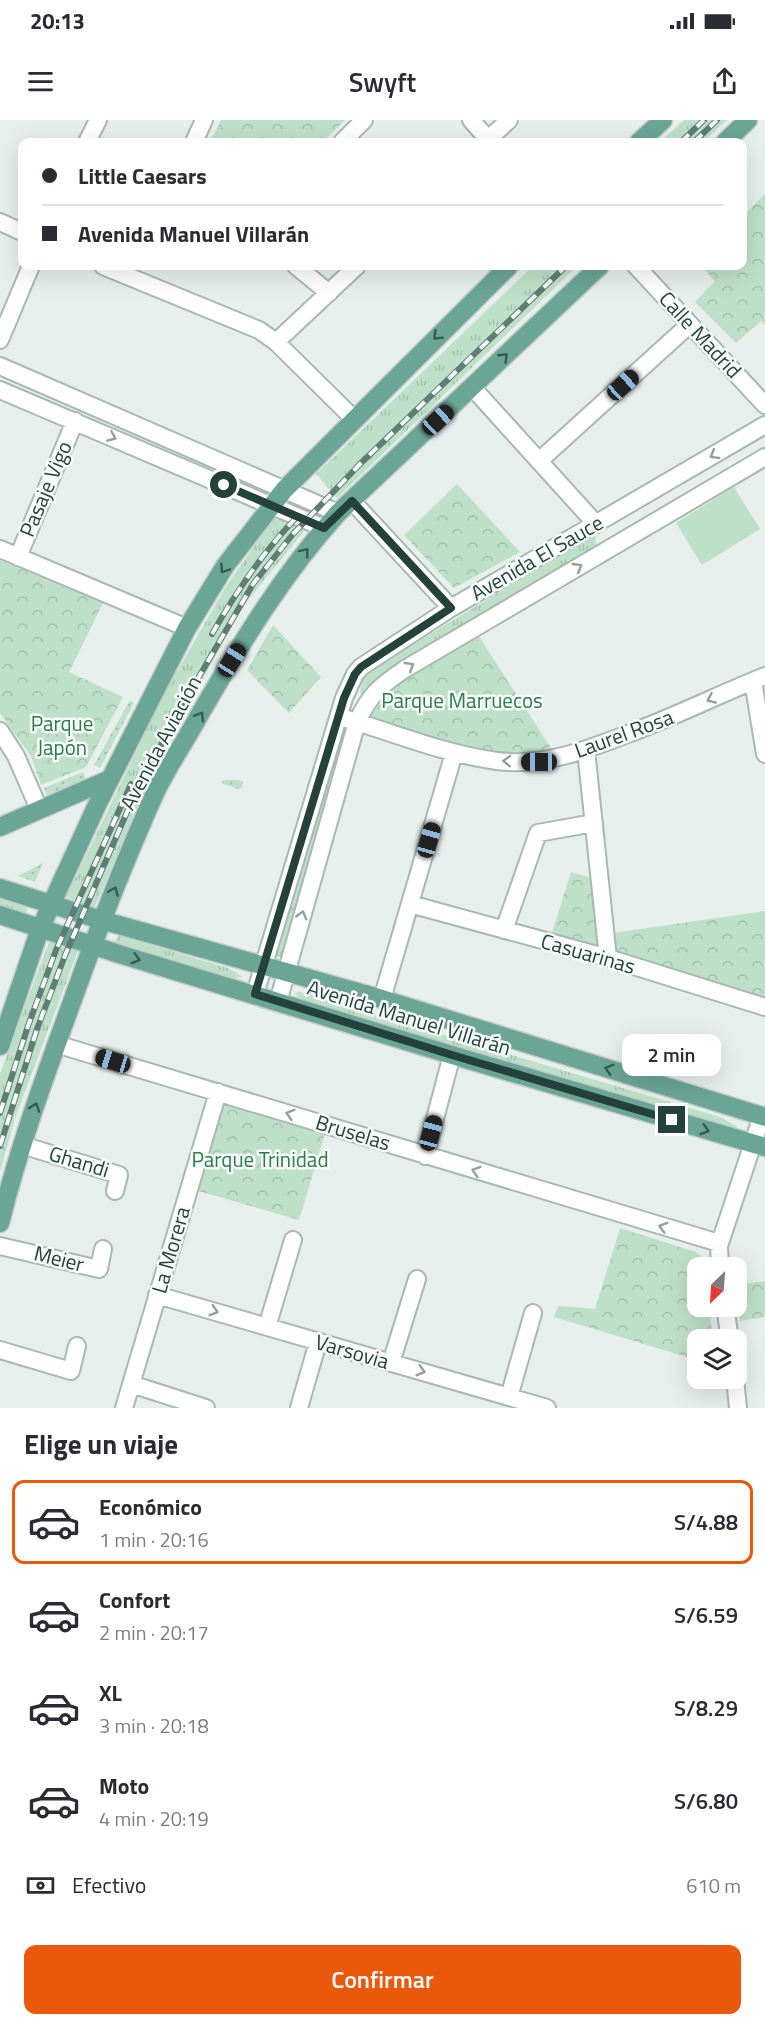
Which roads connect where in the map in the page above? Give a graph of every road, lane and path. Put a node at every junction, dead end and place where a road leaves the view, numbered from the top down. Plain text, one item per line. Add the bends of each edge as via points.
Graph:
1 (98, 120) edge
2 (204, 120) edge
3 (364, 120) edge
4 (471, 120) edge
5 (509, 120) edge
6 (663, 120) edge
7 (748, 120) edge
8 (89, 138) edge
9 (196, 138) edge
10 (346, 138) edge
11 (485, 138) edge
12 (490, 138) edge
13 (643, 138) edge
14 (729, 138) edge
15 (0, 222) edge
16 (18, 230) edge
17 (29, 270) edge
18 (301, 270) edge
19 (353, 270) edge
20 (498, 270) edge
21 (596, 270) edge
22 (640, 270) edge
23 (136, 272) edge
24 (329, 293) junction
25 (690, 324) junction
26 (0, 340) edge
27 (276, 342) junction
28 (0, 366) edge
29 (472, 387) junction
30 (0, 390) edge
31 (765, 405) edge
32 (354, 419) junction
33 (75, 421) junction
34 (765, 425) edge
35 (765, 457) edge
36 (539, 461) junction
37 (284, 489) junction
38 (271, 506) junction
39 (345, 507) junction
40 (596, 524) junction
41 (324, 528) junction
42 (0, 549) edge
43 (18, 557) junction
44 (451, 608) junction
45 (187, 628) junction
46 (759, 678) edge
47 (338, 717) junction
48 (357, 722) junction
49 (0, 731) edge
50 (586, 750) junction
51 (454, 753) junction
52 (765, 754) edge
53 (110, 778) junction
54 (39, 809) junction
55 (594, 823) junction
56 (0, 827) edge
57 (0, 888) edge
58 (410, 904) junction
59 (51, 905) junction
60 (0, 915) edge
61 (101, 920) junction
62 (40, 929) junction
63 (504, 930) junction
64 (92, 945) junction
65 (608, 958) junction
66 (264, 965) junction
67 (286, 971) junction
68 (255, 994) junction
69 (382, 999) junction
70 (278, 1002) junction
71 (765, 1007) edge
72 (56, 1044) junction
73 (0, 1046) edge
74 (452, 1055) junction
75 (218, 1092) junction
76 (763, 1117) edge
77 (22, 1145) junction
78 (759, 1146) edge
79 (425, 1156) junction
80 (115, 1191) dead end
81 (0, 1223) edge
82 (293, 1240) dead end
83 (720, 1243) junction
84 (0, 1246) edge
85 (104, 1249) dead end
86 (720, 1257) edge
87 (417, 1279) dead end
88 (157, 1295) junction
89 (533, 1313) dead end
90 (267, 1327) junction
91 (318, 1342) junction
92 (77, 1346) dead end
93 (0, 1350) edge
94 (391, 1363) junction
95 (131, 1384) junction
96 (736, 1389) edge
97 (509, 1397) junction
98 (124, 1408) edge
99 (206, 1408) edge
100 (299, 1408) edge
101 (547, 1408) edge
102 (738, 1408) edge

1 - 8 street
2 - 9 street
3 - 10 street
4 - 11 street
5 - 12 street
6 - 13 main road
7 - 14 main road
15 - 16 street
17 - 26 street
18 - 24 street
19 - 24 street
20 -> 32 main road, Avenida Aviación
29 -> 21 main road, Avenida Aviación
22 - 25 street, Calle Madrid
23 - 27 street via 259,330
24 - 27 street
25 - 31 street, Calle Madrid
25 - 36 street
27 - 32 street
28 - 37 street
29 - 36 street
29 - 39 main road, Avenida Aviación
30 - 33 street
32 - 37 main road, Avenida Aviación
33 -> 38 street
33 - 43 street, Pasaje Vigo
34 -> 40 street, Avenida El Sauce
48 -> 35 street, Avenida El Sauce via 366,702 405,669
36 - 40 street
37 - 38 main road, Avenida Aviación
37 - 39 street
38 - 41 street
38 -> 45 main road, Avenida Aviación via 225,566
39 - 41 main road, Avenida Aviación
39 - 44 street
40 - 44 street, Avenida El Sauce
61 -> 41 main road, Avenida Aviación via 160,784 266,604
42 - 43 street
43 - 45 street
44 - 47 street, Avenida El Sauce via 361,667
45 - 53 main road, Avenida Aviación
46 -> 50 street, Laurel Rosa
46 - 52 street
47 - 48 street, Laurel Rosa
47 - 66 street, Avenida El Sauce
48 - 51 street, Laurel Rosa
67 -> 48 street, Avenida El Sauce
49 - 54 street via 16,756
50 -> 51 street, Laurel Rosa via 539,762 498,761
50 - 55 street
51 - 58 street
53 - 54 main road
53 - 59 main road, Avenida Aviación
54 - 56 main road
55 - 63 street via 537,833
55 - 65 street
57 - 59 main road, Avenida Manuel Villarán
58 - 63 street, Casuarinas
58 - 69 street
59 - 61 main road, Avenida Manuel Villarán
59 - 62 main road, Avenida Aviación
60 - 62 main road, Avenida Manuel Villarán
61 - 64 main road, Avenida Aviación
61 - 66 main road, Avenida Manuel Villarán
62 - 64 main road, Avenida Manuel Villarán
62 - 73 main road, Avenida Aviación
63 - 65 street, Casuarinas
64 -> 68 main road, Avenida Manuel Villarán
64 - 72 main road, Avenida Aviación
65 - 71 street, Casuarinas
66 - 67 main road, Avenida Manuel Villarán
66 - 68 street, Avenida El Sauce
67 - 69 main road, Avenida Manuel Villarán
67 - 70 street, Avenida El Sauce
68 - 70 main road, Avenida Manuel Villarán
76 -> 69 main road, Avenida Manuel Villarán
70 - 74 main road, Avenida Manuel Villarán
72 - 75 street, Bruselas
77 -> 72 main road, Avenida Aviación
74 -> 78 main road, Avenida Manuel Villarán
74 - 79 street
79 -> 75 street, Bruselas
75 - 88 street, La Morera
76 - 78 street
77 - 80 street, Ghandi via 119,1175
77 - 81 main road, Avenida Aviación
78 - 83 street
83 -> 79 street, Bruselas
82 - 90 street
83 - 86 street
84 - 85 street, Meier via 99,1269
87 - 94 street
88 -> 90 street, Varsovia
88 - 95 street, La Morera
89 - 97 street
90 - 91 street, Varsovia
91 - 94 street, Varsovia
91 - 100 street
92 - 93 street via 70,1371
94 -> 97 street, Varsovia
95 - 98 street, La Morera
95 - 99 street
96 - 102 street
97 - 101 street, Varsovia

